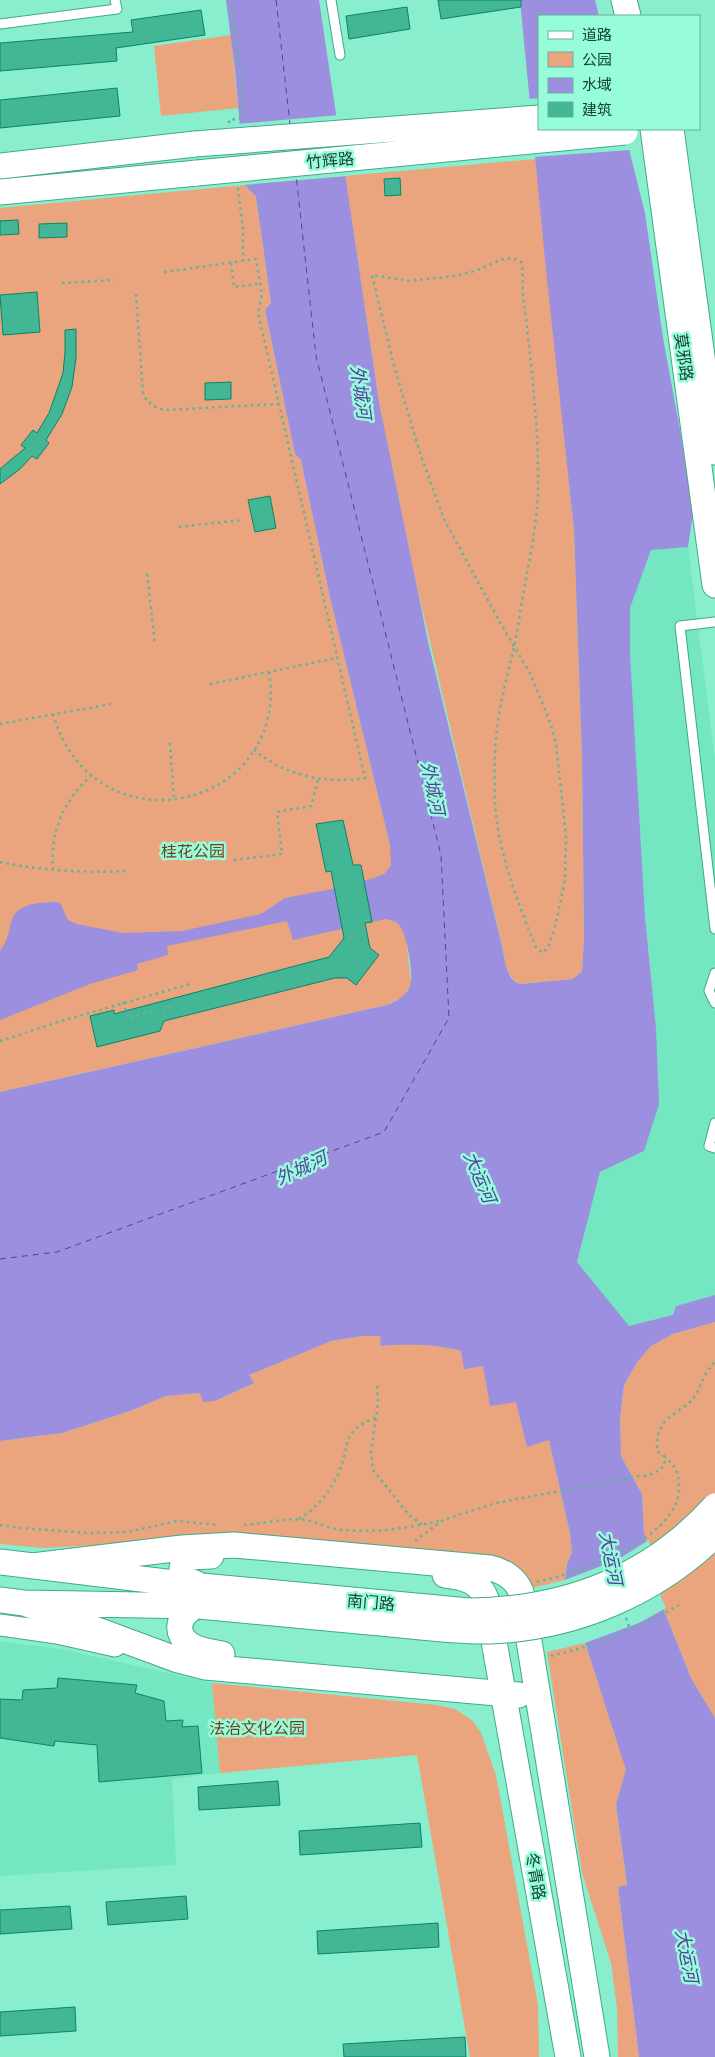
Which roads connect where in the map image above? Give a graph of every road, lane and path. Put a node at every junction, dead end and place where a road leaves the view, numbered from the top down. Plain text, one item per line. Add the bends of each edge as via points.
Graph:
1 (115, 0) edge
2 (231, 0) edge
3 (331, 0) edge
4 (624, 0) edge
5 (628, 15) edge
6 (0, 24) edge
7 (340, 55) dead end
8 (538, 118) edge
9 (229, 120) dead end
10 (649, 130) edge
11 (660, 130) edge
12 (660, 130) edge
13 (0, 166) edge
14 (0, 192) edge
15 (231, 263) junction
16 (164, 272) dead end
17 (115, 280) dead end
18 (62, 283) dead end
19 (260, 284) junction
20 (136, 294) dead end
21 (278, 404) junction
22 (715, 452) edge
23 (243, 520) dead end
24 (180, 527) dead end
25 (147, 574) dead end
26 (715, 585) edge
27 (715, 622) edge
28 (155, 644) dead end
29 (513, 646) junction
30 (337, 658) junction
31 (269, 671) junction
32 (210, 684) dead end
33 (111, 704) dead end
34 (53, 714) junction
35 (0, 724) edge
36 (170, 743) dead end
37 (254, 750) junction
38 (92, 776) junction
39 (318, 779) junction
40 (174, 800) junction
41 (234, 860) dead end
42 (0, 862) edge
43 (53, 870) junction
44 (128, 871) dead end
45 (715, 930) edge
46 (715, 973) edge
47 (190, 984) dead end
48 (123, 1002) junction
49 (715, 1003) edge
50 (175, 1006) dead end
51 (0, 1041) edge
52 (715, 1123) edge
53 (715, 1148) edge
54 (715, 1362) edge
55 (377, 1386) dead end
56 (376, 1418) junction
57 (664, 1456) junction
58 (715, 1506) edge
59 (298, 1520) dead end
60 (423, 1525) dead end
61 (715, 1535) edge
62 (390, 1559) junction
63 (0, 1562) edge
64 (32, 1566) junction
65 (560, 1577) dead end
66 (200, 1596) junction
67 (12, 1601) edge
68 (679, 1605) dead end
69 (0, 1625) edge
70 (178, 1660) junction
71 (536, 1680) junction
72 (502, 1687) junction
73 (568, 2057) edge
74 (597, 2057) edge

1 - 6 lane via 117,9
2 - 9 path via 243,118
3 - 7 lane
4 - 5 main road
8 - 13 main road, 竹辉路, bridge via 195,144
10 - 14 main road, 竹辉路, bridge
11 - 22 main road, 莫邪路
12 - 26 main road, 莫邪路
15 - 16 path
15 - 19 path via 234,287
15 - 19 path via 256,259
17 - 18 path
19 - 21 path via 262,296 258,314
20 - 21 path via 143,393 153,406 165,410
21 - 30 path
23 - 24 path
25 - 28 path
27 - 45 lane via 680,626
29 - 29 path via 531,675 550,722 556,744 566,834 565,879 556,923 549,945 542,952 536,947 515,895 498,827 496,739
29 - 29 path via 535,525 538,478 521,262 512,258 500,260 478,270 432,280 409,281 372,275 420,453 444,519
30 - 31 path
30 - 39 path via 365,778
31 - 32 path
31 - 37 path via 269,712
33 - 34 path
34 - 35 path
34 - 38 path via 67,748
36 - 40 path
37 - 39 path via 280,767
37 - 40 path via 220,784
38 - 40 path via 108,787 135,798
38 - 43 path via 76,791 60,818 54,838
39 - 41 path via 311,806 277,812 282,854
42 - 43 path
43 - 44 path
46 - 49 lane via 709,992
47 - 48 path
48 - 50 path via 128,1018
48 - 51 path
52 - 53 lane via 709,1146
54 - 57 path via 690,1402 663,1424 657,1451
55 - 56 path
56 - 59 path via 357,1426 347,1440 333,1486 311,1512
56 - 60 path via 371,1454 373,1470 409,1514
57 - 62 path via 666,1464 648,1476 496,1503 443,1520
57 - 65 path via 676,1468 679,1478 680,1495 672,1513 654,1532 605,1560
58 - 66 main road, 南门路, bridge via 681,1539 644,1565 596,1588 538,1606 469,1611
61 - 66 main road, 南门路, bridge via 676,1568 639,1591 584,1614 534,1626 467,1631
62 - 64 main road, 冬青路 via 226,1545
62 - 71 main road, 冬青路 via 490,1568 509,1575 520,1592
63 - 64 main road, 南门路
64 - 66 main road, 南门路
66 - 67 main road, 南门路
66 - 72 main road via 183,1614 180,1631 186,1642 206,1651
66 - 72 main road, 冬青路 via 182,1574 183,1563 190,1557 462,1577 478,1585 485,1596
67 - 70 main road
68 - 71 path via 651,1621 581,1649
69 - 70 street via 57,1633
70 - 72 main road via 205,1667
71 - 72 main road
71 - 74 main road, 冬青路
72 - 73 main road, 冬青路

